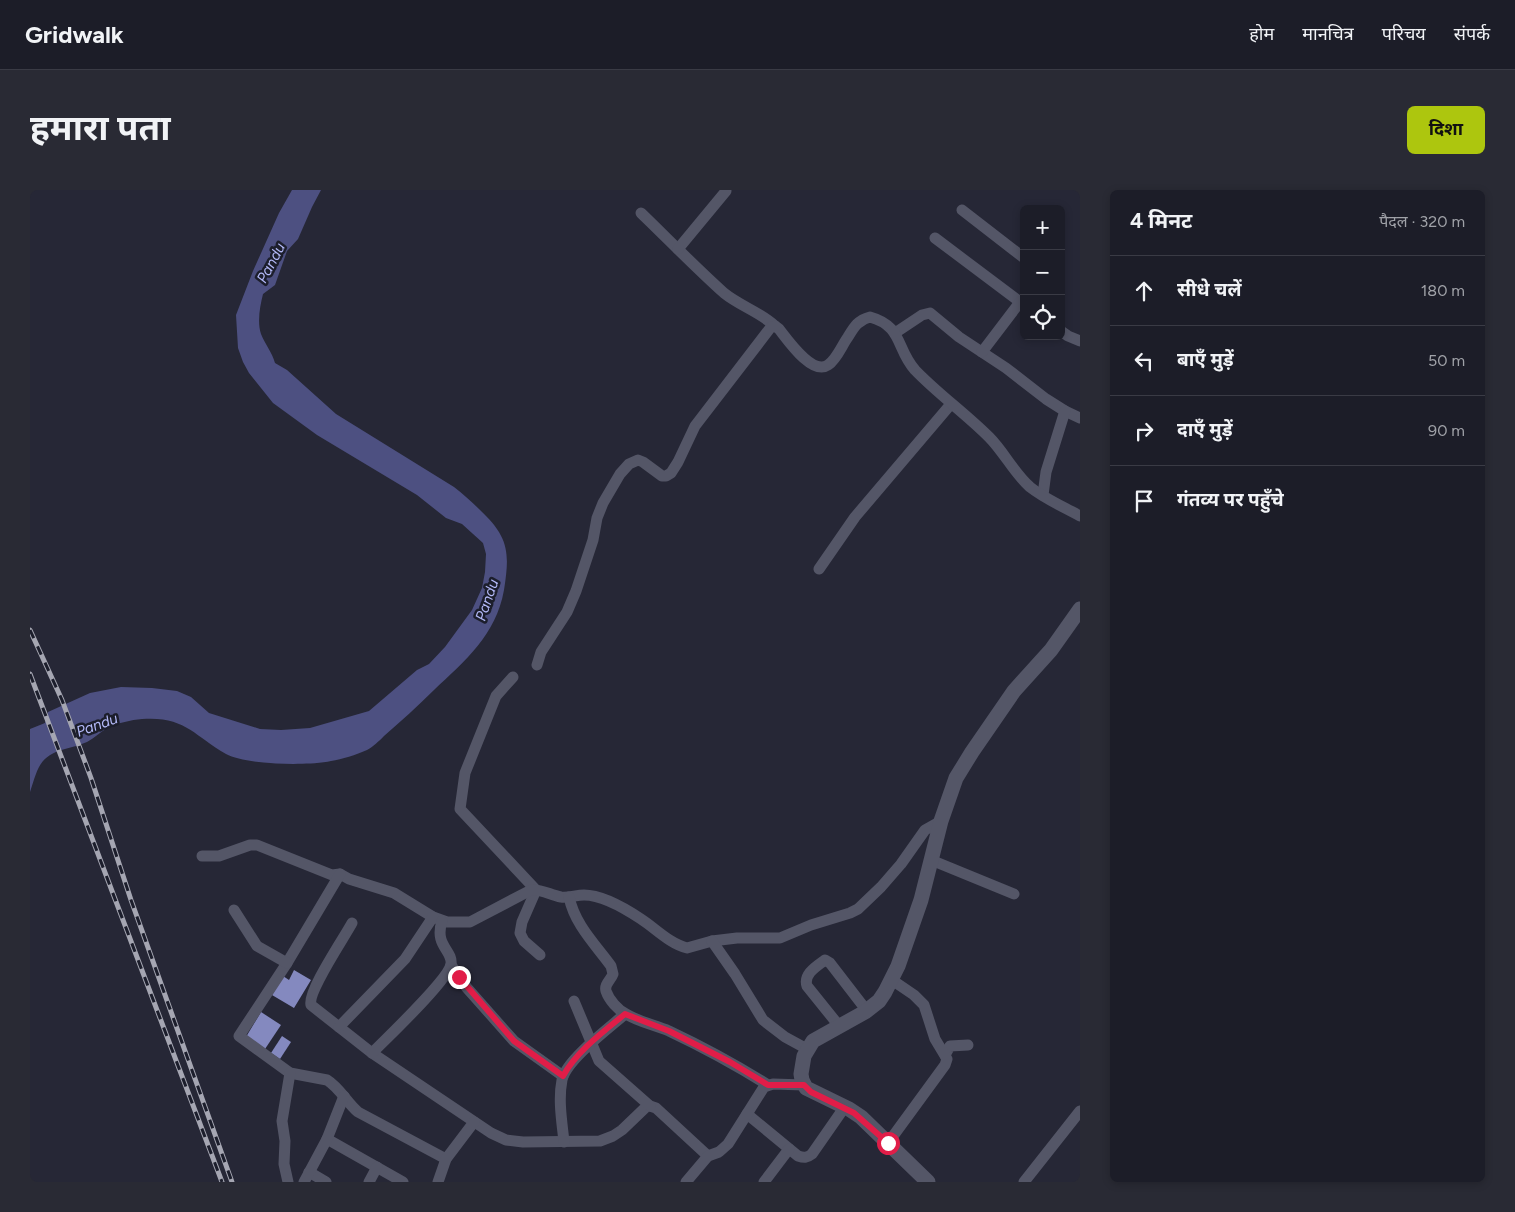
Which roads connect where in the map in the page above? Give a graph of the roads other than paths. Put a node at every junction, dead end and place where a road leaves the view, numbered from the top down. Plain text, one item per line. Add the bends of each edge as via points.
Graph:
1 (726, 191) dead end
2 (962, 210) dead end
3 (640, 213) dead end
4 (935, 238) dead end
5 (678, 249) junction
6 (1020, 255) edge
7 (1020, 302) edge
8 (1020, 306) edge
9 (775, 326) junction
10 (895, 334) junction
11 (1065, 334) edge
12 (1080, 341) edge
13 (982, 352) junction
14 (951, 404) junction
15 (1065, 411) junction
16 (1080, 418) edge
17 (1043, 495) junction
18 (1080, 516) edge
19 (819, 569) dead end
20 (1080, 609) edge
21 (537, 665) dead end
22 (513, 677) dead end
23 (941, 822) junction
24 (202, 856) dead end
25 (931, 860) junction
26 (340, 874) junction
27 (536, 890) junction
28 (1014, 894) dead end
29 (569, 897) junction
30 (234, 910) dead end
31 (438, 919) junction
32 (352, 923) dead end
33 (712, 941) junction
34 (540, 955) dead end
35 (287, 963) junction
36 (451, 965) junction
37 (892, 980) junction
38 (574, 1001) dead end
39 (867, 1010) junction
40 (625, 1014) junction
41 (339, 1027) junction
42 (840, 1027) junction
43 (591, 1043) junction
44 (968, 1045) dead end
45 (807, 1049) junction
46 (372, 1053) junction
47 (945, 1055) junction
48 (290, 1073) junction
49 (563, 1076) junction
50 (768, 1085) junction
51 (804, 1085) junction
52 (344, 1096) junction
53 (650, 1106) junction
54 (844, 1108) junction
55 (1080, 1111) edge
56 (747, 1114) junction
57 (474, 1122) junction
58 (327, 1138) junction
59 (564, 1142) junction
60 (888, 1143) junction
61 (789, 1149) junction
62 (708, 1156) junction
63 (446, 1159) junction
64 (377, 1167) junction
65 (307, 1177) edge
66 (919, 1179) edge
67 (288, 1182) edge
68 (326, 1182) edge
69 (369, 1182) edge
70 (403, 1182) edge
71 (438, 1182) edge
72 (686, 1182) edge
73 (764, 1182) edge
74 (1024, 1182) edge

1 - 5 street
2 - 6 street
3 - 5 street
4 - 7 street
5 - 9 street via 724,293
8 - 13 street
9 - 10 street via 799,354 819,367 830,364 857,323 864,318 879,319
9 - 21 street via 769,329 690,433 671,472 662,476 638,460 620,474 600,511 585,567 567,612 541,652
10 - 13 street via 930,313
10 - 14 street via 909,364
11 - 12 street
13 - 15 street
14 - 17 street via 989,437 1029,486
14 - 19 street via 855,517
15 - 16 street
15 - 17 street via 1046,472
17 - 18 street
20 - 23 street via 1051,650 1014,691 972,752 956,778
22 - 27 street via 492,705 465,773 460,809
23 - 25 street
23 - 33 street via 925,830 881,887 858,909 780,938
24 - 26 street via 219,856 257,845 332,875
25 - 28 street
25 - 37 street
26 - 31 street via 394,893
26 - 35 street
27 - 29 street
27 - 31 street via 524,892 470,922
27 - 34 street via 520,933
29 - 33 street via 585,895 609,902 635,915 682,947
29 - 40 street via 580,925 611,966 612,978 606,992
30 - 35 street via 257,946
31 - 36 street via 440,938
31 - 41 street via 405,959
32 - 41 street via 310,999 311,1005
33 - 45 street via 764,1020
35 - 48 street via 239,1036
36 - 46 street via 434,990
36 - 49 street via 514,1041
37 - 39 street via 878,1001
37 - 47 street via 924,1005 935,1039
38 - 43 street
39 - 42 street
39 - 42 street via 829,961 823,962 807,975 806,983
40 - 43 street
40 - 50 street via 678,1035
41 - 46 street
42 - 45 street via 817,1038
43 - 49 street
43 - 53 street via 599,1060
44 - 47 street via 950,1046
45 - 51 street via 801,1067
46 - 57 street
47 - 60 street via 945,1065
48 - 52 street via 327,1080
48 - 67 street via 282,1121
49 - 59 street
50 - 51 street
50 - 56 street
51 - 54 street via 811,1092
52 - 58 street
52 - 63 street via 358,1112
53 - 59 street via 608,1138
53 - 62 street
54 - 60 street via 860,1117
54 - 61 street via 808,1157 798,1156
55 - 74 street
56 - 61 street
56 - 62 street via 723,1149
57 - 59 street via 490,1134 506,1140
57 - 63 street
58 - 64 street
58 - 65 street
60 - 66 street
61 - 73 street
62 - 72 street
63 - 71 street
64 - 69 street
64 - 70 street
65 - 68 street

